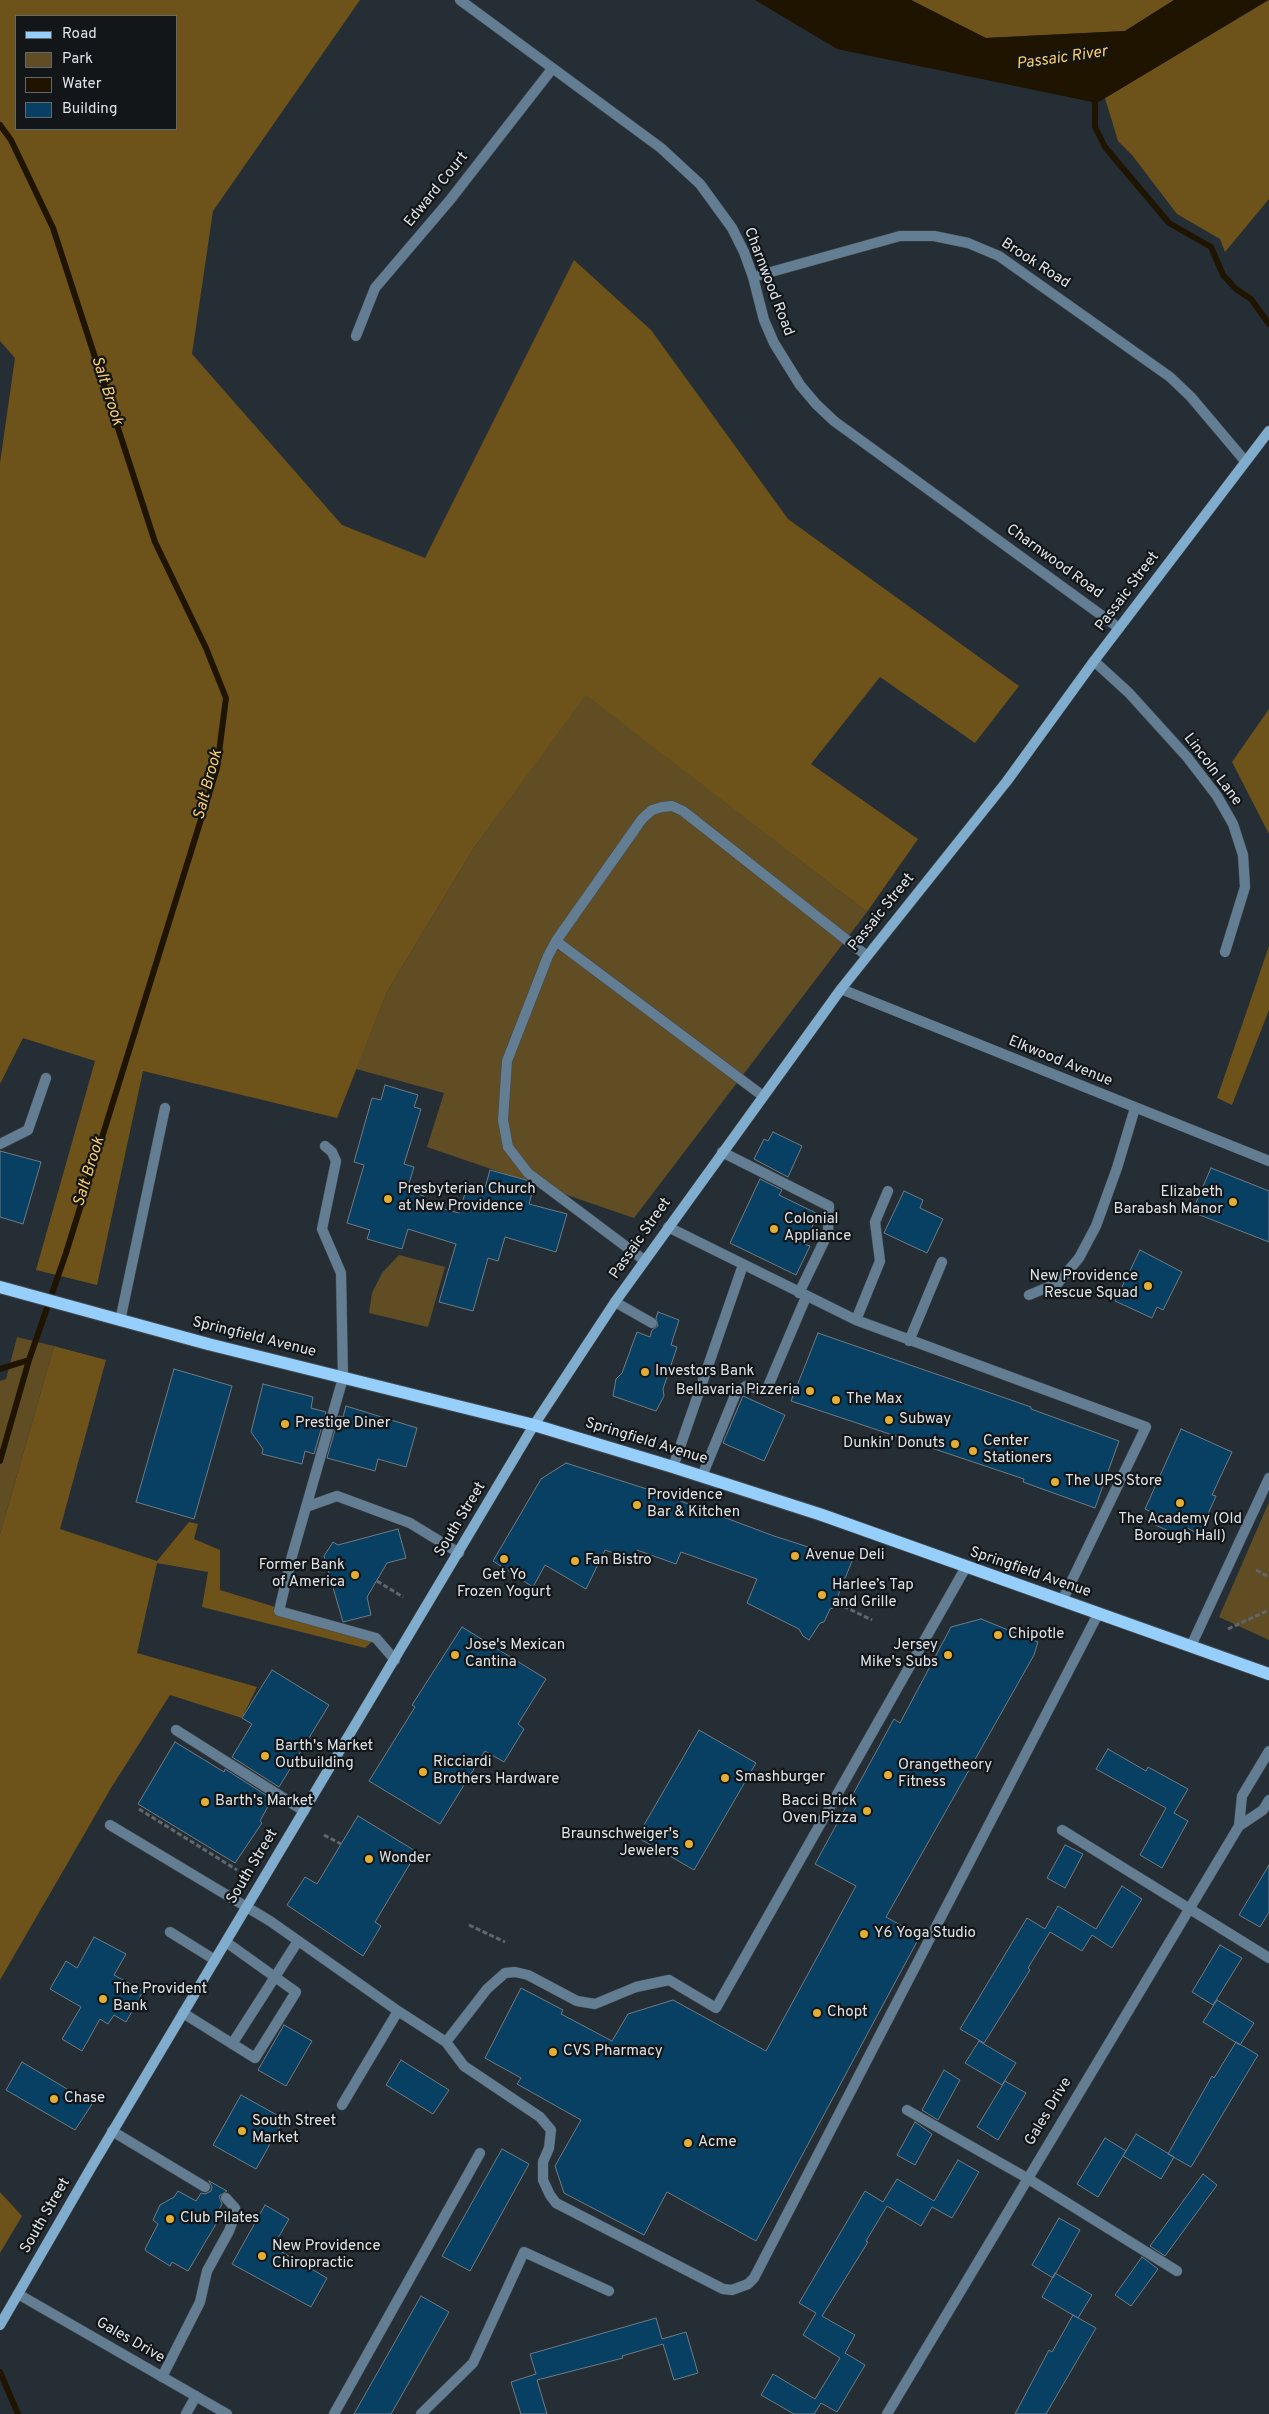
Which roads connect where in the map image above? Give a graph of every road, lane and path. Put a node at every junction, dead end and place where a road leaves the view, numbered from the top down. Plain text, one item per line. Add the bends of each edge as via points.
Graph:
1 (460, 0) edge
2 (552, 69) junction
3 (753, 277) junction
4 (356, 336) dead end
5 (1269, 431) edge
6 (1245, 461) junction
7 (1119, 628) junction
8 (1094, 661) junction
9 (556, 941) junction
10 (1225, 952) dead end
11 (867, 956) junction
12 (841, 989) junction
13 (46, 1078) dead end
14 (763, 1096) junction
15 (165, 1108) dead end
16 (1135, 1108) junction
17 (0, 1144) edge
18 (325, 1146) dead end
19 (722, 1152) junction
20 (1269, 1161) edge
21 (888, 1191) dead end
22 (668, 1227) junction
23 (644, 1260) junction
24 (942, 1262) dead end
25 (744, 1265) junction
26 (0, 1287) edge
27 (803, 1295) junction
28 (1029, 1295) dead end
29 (615, 1302) junction
30 (641, 1316) junction
31 (856, 1320) junction
32 (120, 1321) junction
33 (909, 1341) junction
34 (343, 1378) junction
35 (534, 1425) junction
36 (673, 1467) junction
37 (702, 1476) junction
38 (1269, 1478) edge
39 (306, 1507) junction
40 (459, 1553) junction
41 (966, 1568) junction
42 (1256, 1570) dead end
43 (1269, 1576) edge
44 (377, 1580) dead end
45 (403, 1597) dead end
46 (1062, 1601) junction
47 (837, 1603) dead end
48 (1269, 1610) edge
49 (1098, 1614) junction
50 (872, 1620) dead end
51 (1228, 1629) dead end
52 (1191, 1646) junction
53 (395, 1660) junction
54 (1269, 1674) edge
55 (176, 1730) dead end
56 (1269, 1751) edge
57 (1269, 1800) edge
58 (139, 1809) dead end
59 (304, 1811) junction
60 (110, 1825) dead end
61 (1239, 1826) junction
62 (1062, 1830) dead end
63 (324, 1835) dead end
64 (341, 1844) dead end
65 (237, 1870) dead end
66 (1189, 1907) junction
67 (246, 1908) junction
68 (469, 1926) dead end
69 (170, 1932) dead end
70 (298, 1941) junction
71 (226, 1942) junction
72 (505, 1942) dead end
73 (1269, 1958) edge
74 (215, 1960) junction
75 (274, 1976) junction
76 (398, 2011) junction
77 (183, 2013) junction
78 (446, 2042) junction
79 (232, 2044) junction
80 (342, 2105) dead end
81 (907, 2110) dead end
82 (112, 2132) junction
83 (480, 2153) dead end
84 (1027, 2178) junction
85 (205, 2187) dead end
86 (226, 2198) dead end
87 (1176, 2271) dead end
88 (609, 2290) dead end
89 (18, 2294) junction
90 (0, 2326) edge
91 (162, 2377) junction
92 (196, 2396) junction
93 (186, 2414) edge
94 (226, 2414) edge
95 (334, 2414) edge
96 (421, 2414) edge
97 (887, 2414) edge

1 - 2 street, Charnwood Road
2 - 3 street, Charnwood Road via 661,148 700,184 732,228
2 - 4 street, Edward Court via 450,200 375,288
3 - 6 street, Brook Road via 900,236 934,236 968,243 999,256 1170,378 1191,397
3 - 7 street, Charnwood Road via 764,320 774,342 795,378 816,404 834,421
5 - 6 main road, Passaic Street
6 - 7 main road, Passaic Street
7 - 8 main road, Passaic Street
8 - 10 street, Lincoln Lane via 1129,693 1187,757 1217,796 1233,824 1243,855 1245,887
8 - 11 main road, Passaic Street via 1007,781
9 - 11 street via 642,819 652,810 672,806
9 - 14 street
9 - 23 street via 507,1061 504,1120 508,1147 528,1173
11 - 12 main road, Passaic Street
12 - 14 main road, Passaic Street
12 - 16 street, Elkwood Avenue
13 - 17 street via 28,1130
14 - 19 main road, Passaic Street
15 - 32 street
16 - 20 street, Elkwood Avenue
16 - 28 street via 1096,1226 1079,1258 1058,1283
18 - 34 street via 336,1161 322,1229 341,1273
19 - 22 main road, Passaic Street
19 - 27 street via 829,1206 828,1233
21 - 31 street via 875,1222 880,1261
22 - 23 main road, Passaic Street
22 - 25 street
23 - 29 main road, Passaic Street
24 - 33 street
25 - 27 street
25 - 36 street
26 - 32 main road, Springfield Avenue
27 - 31 street
27 - 37 street via 766,1391 746,1386 736,1393
29 - 30 street
29 - 35 main road, Passaic Street
30 - 30 street via 652,1323
31 - 33 street
32 - 34 main road, Springfield Avenue
33 - 46 street via 1146,1427
34 - 35 main road, Springfield Avenue
34 - 39 street
35 - 36 main road, Springfield Avenue
35 - 40 main road, South Street
36 - 37 main road, Springfield Avenue
37 - 41 main road, Springfield Avenue via 822,1515
38 - 52 street
39 - 40 street via 337,1496 410,1523
39 - 53 street via 279,1611 376,1638
40 - 53 main road, South Street
41 - 46 main road, Springfield Avenue
41 - 78 street via 716,2008 669,1980 647,1983 595,2004 577,2001 528,1975 505,1973 487,1989
42 - 43 path
44 - 45 path
46 - 49 main road, Springfield Avenue
47 - 50 path
48 - 51 path
49 - 52 main road, Springfield Avenue
49 - 78 street via 754,2278 748,2284 732,2290 723,2289 556,2203 543,2180 543,2162 551,2130 540,2117 464,2066
52 - 54 main road, Springfield Avenue
53 - 59 main road, South Street
55 - 59 street
56 - 61 street, Gales Drive via 1242,1796
57 - 61 street, Gales Drive via 1263,1810
58 - 65 path
59 - 67 main road, South Street
60 - 67 street
61 - 66 street, Gales Drive
62 - 66 street
63 - 64 path
66 - 73 street
66 - 84 street, Gales Drive
67 - 70 street
67 - 71 main road, South Street
68 - 72 path
69 - 74 street
70 - 75 street
70 - 76 street
71 - 74 main road, South Street
71 - 75 street
74 - 77 main road, South Street
75 - 79 street
75 - 79 street via 296,1992 255,2058
76 - 78 street
76 - 80 street
77 - 79 street
77 - 82 main road, South Street
81 - 84 street
82 - 85 street
82 - 89 main road, South Street
83 - 95 street
84 - 87 street
84 - 97 street, Gales Drive
86 - 91 street via 236,2213 207,2271 200,2302
88 - 96 street via 524,2252 474,2363
89 - 90 main road, South Street
89 - 91 street, Gales Drive
91 - 92 street, Gales Drive
92 - 93 street
92 - 94 street, Gales Drive

